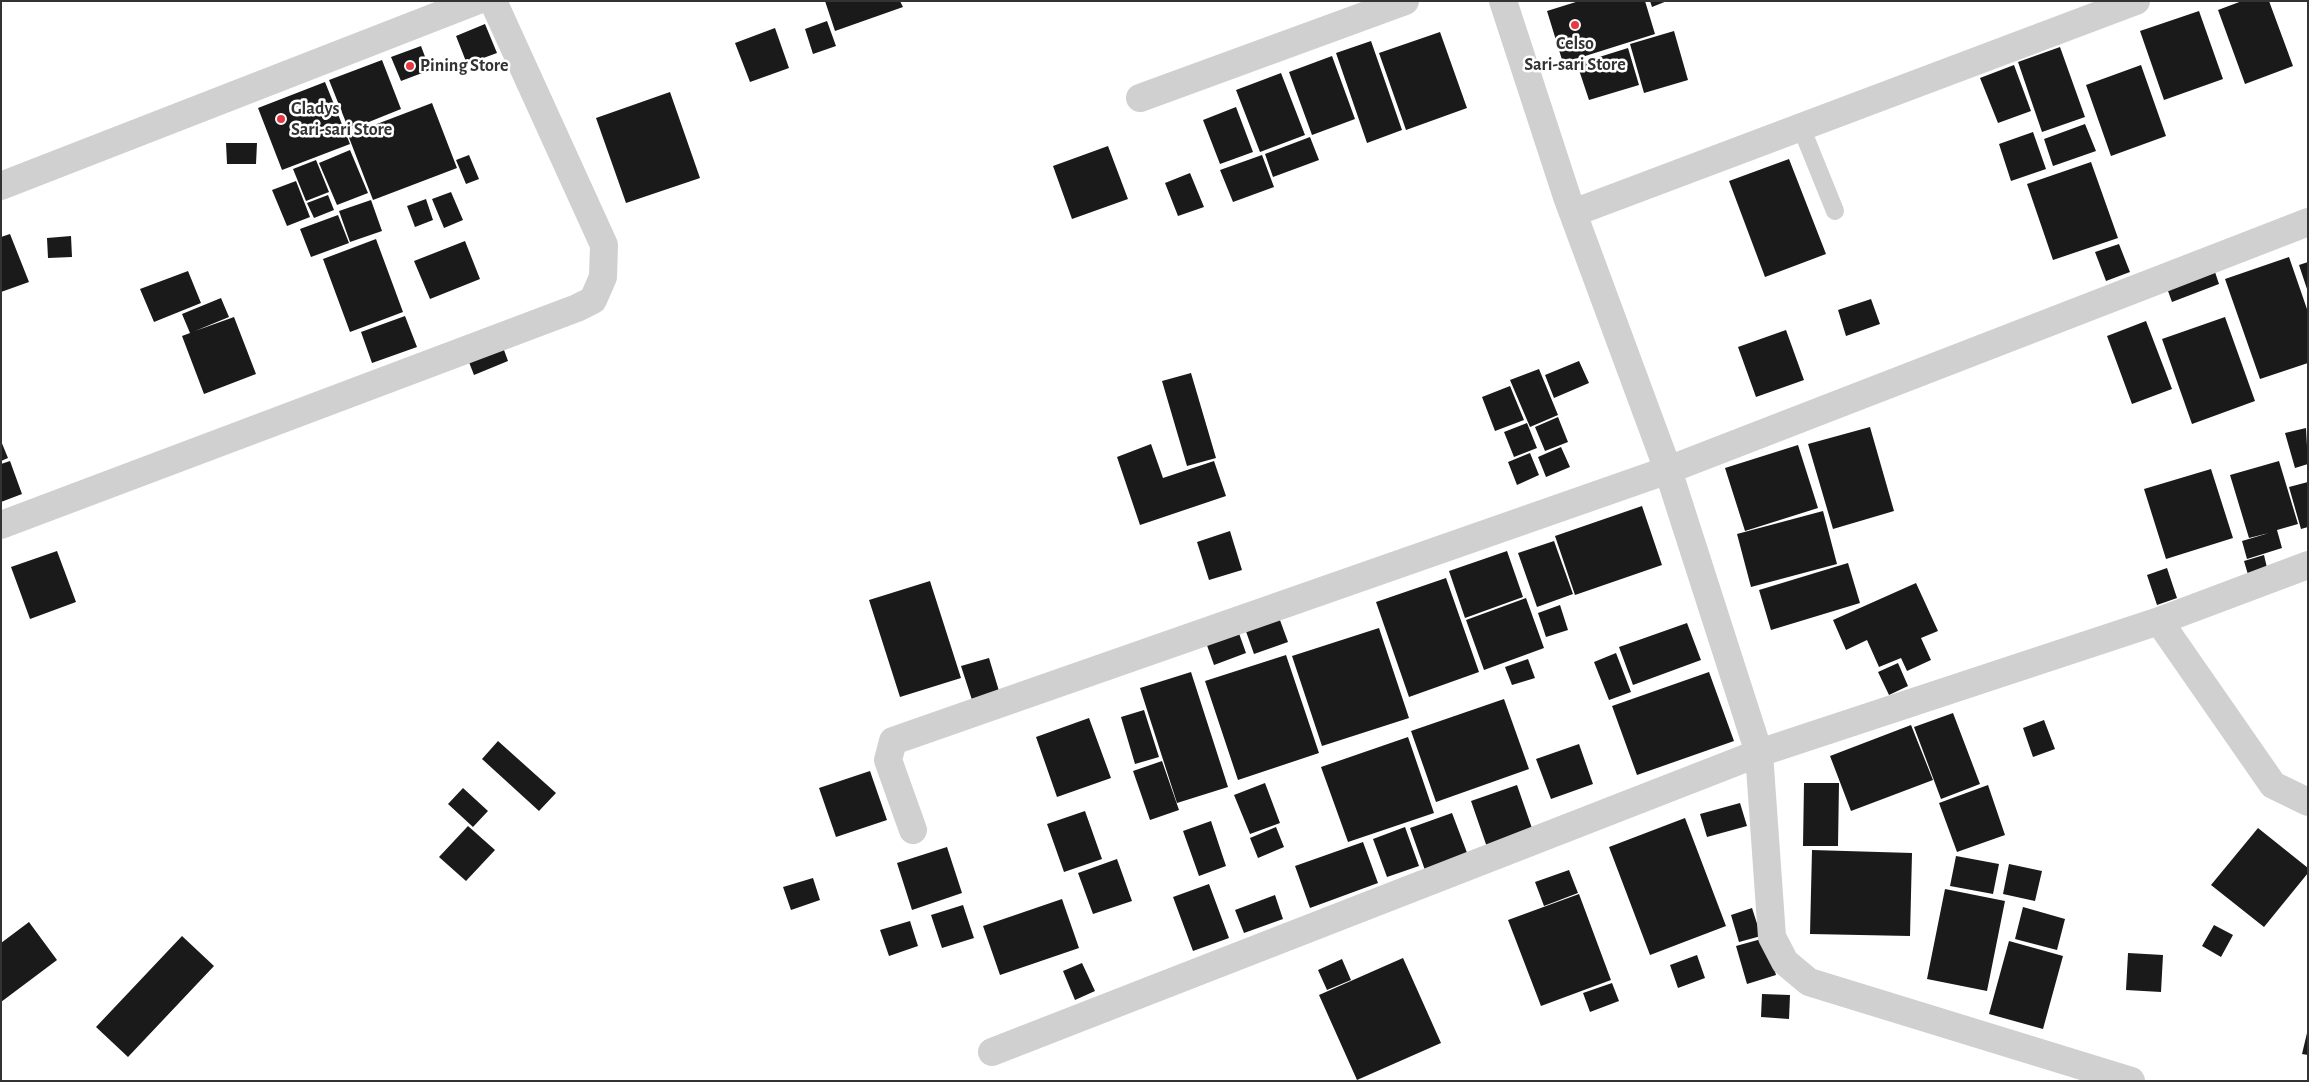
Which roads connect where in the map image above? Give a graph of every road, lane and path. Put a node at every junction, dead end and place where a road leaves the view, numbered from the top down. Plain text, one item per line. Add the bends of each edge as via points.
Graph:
1 (476, 1) edge
2 (494, 1) edge
3 (1405, 1) edge
4 (1503, 1) edge
5 (2136, 1) edge
6 (1140, 98) dead end
7 (1801, 127) junction
8 (1, 186) edge
9 (1835, 211) dead end
10 (1573, 213) junction
11 (2308, 222) edge
12 (1668, 470) junction
13 (1, 525) edge
14 (2308, 565) edge
15 (2159, 621) junction
16 (1759, 754) junction
17 (2308, 802) edge
18 (913, 830) dead end
19 (992, 1052) dead end
20 (2131, 1081) edge

1 - 8 street
2 - 13 street via 604,245 603,277 593,300
3 - 6 street
4 - 10 street
5 - 7 street
7 - 9 lane
7 - 10 street
10 - 12 street
11 - 12 street
12 - 16 street
12 - 18 street via 893,741 888,760
14 - 15 street
15 - 16 street
15 - 17 street via 2273,785
16 - 19 street
16 - 20 street via 1772,937 1785,962 1808,982

